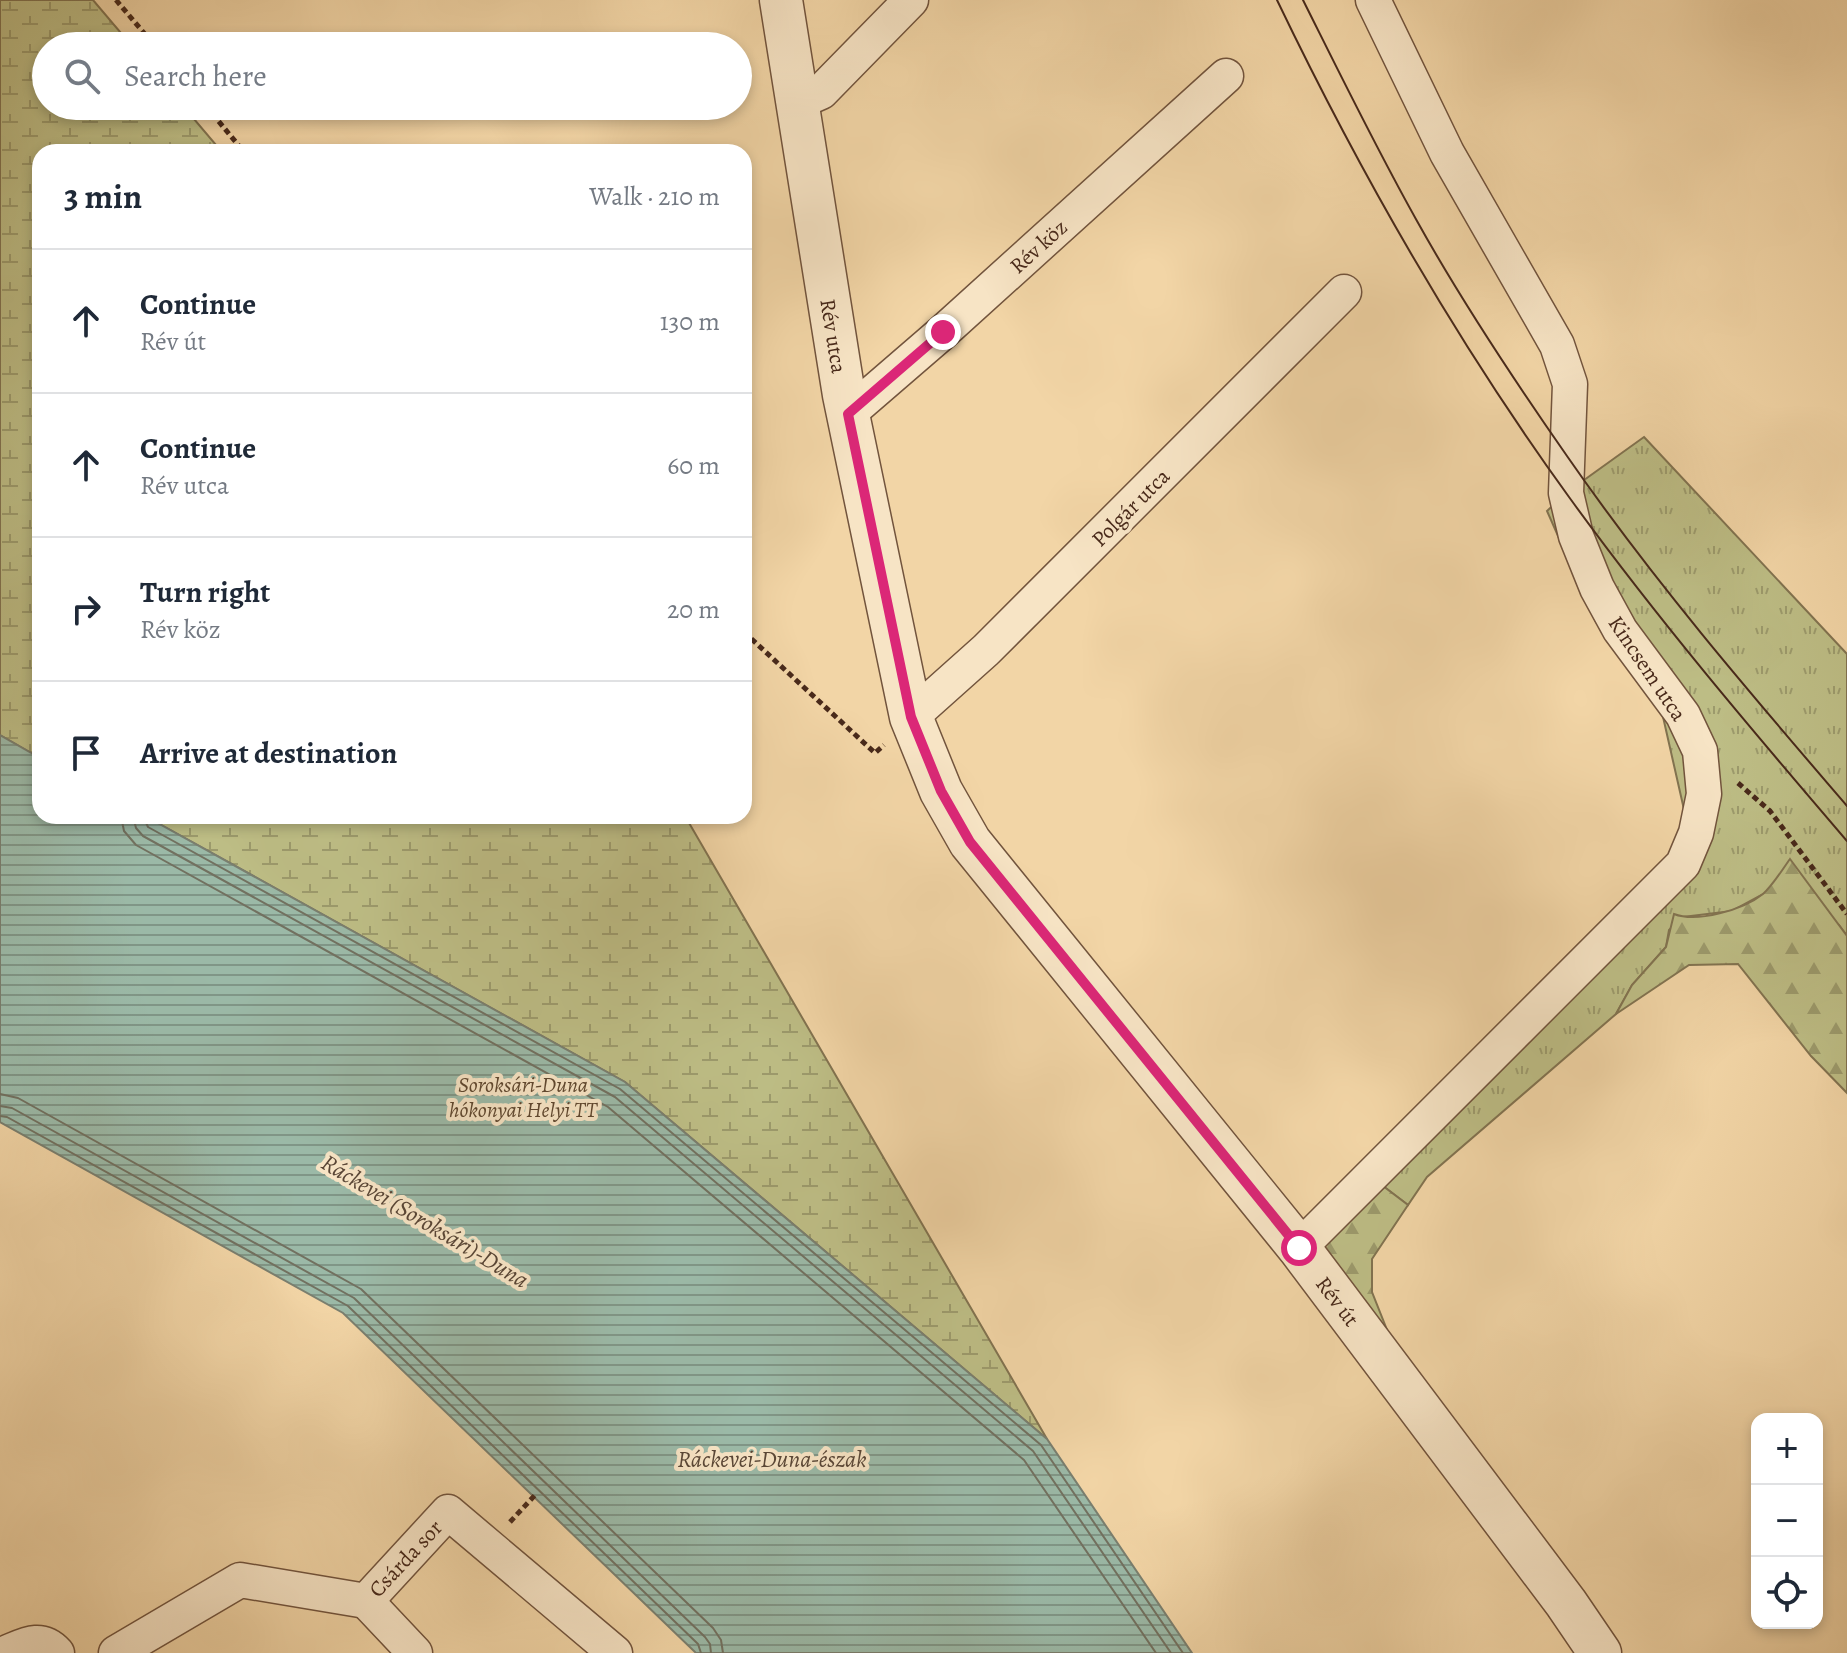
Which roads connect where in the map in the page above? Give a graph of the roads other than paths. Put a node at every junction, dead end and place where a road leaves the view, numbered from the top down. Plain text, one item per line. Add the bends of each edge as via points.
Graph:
1 (781, 0) edge
2 (911, 0) edge
3 (1373, 0) edge
4 (1226, 76) dead end
5 (796, 103) junction
6 (1344, 292) dead end
7 (848, 414) junction
8 (911, 717) junction
9 (1299, 1248) junction
10 (366, 1601) junction
11 (6, 1653) edge
12 (57, 1653) edge
13 (116, 1653) edge
14 (415, 1653) edge
15 (615, 1653) edge
16 (1600, 1653) edge

1 - 5 street, Rév utca
2 - 5 street via 821,92
3 - 9 street, Kincsem utca via 1447,153 1557,345 1570,384 1566,493 1576,536 1620,630 1683,715 1700,751 1704,794 1683,864
4 - 7 street, Rév köz
5 - 7 street, Rév utca
6 - 8 street, Polgár utca via 986,650
7 - 8 street, Rév utca
8 - 9 street, Rév út via 941,791 970,842
9 - 16 street, Rév út
10 - 13 street, Csárda sor via 240,1580
10 - 14 street
10 - 15 street, Csárda sor via 448,1512
11 - 12 street via 33,1641 50,1645

